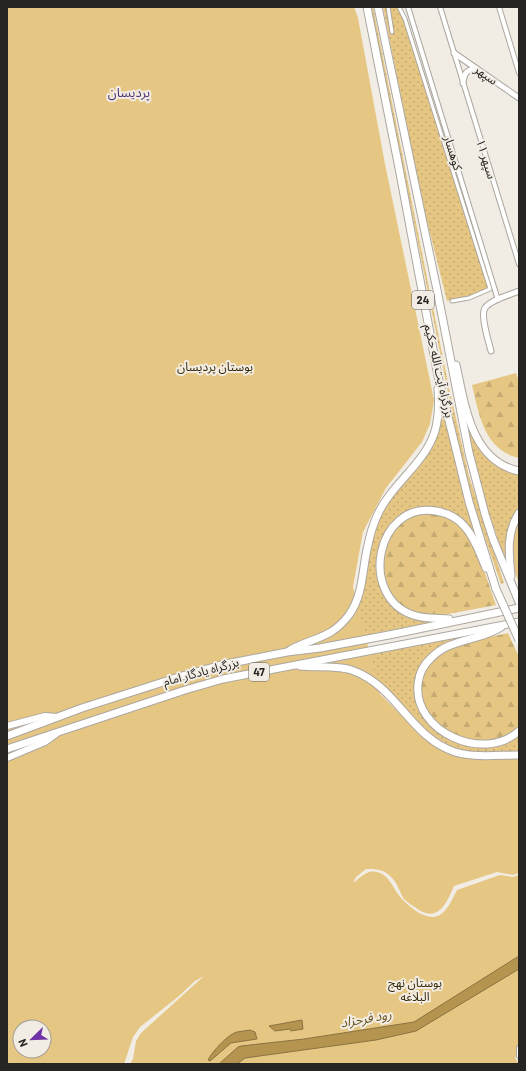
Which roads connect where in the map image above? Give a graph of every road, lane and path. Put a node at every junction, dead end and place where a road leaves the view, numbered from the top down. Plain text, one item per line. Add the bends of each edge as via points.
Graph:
1 (367, 7) edge
2 (378, 7) edge
3 (388, 7) edge
4 (400, 7) edge
5 (408, 7) edge
6 (440, 7) edge
7 (499, 7) edge
8 (392, 32) dead end
9 (454, 53) junction
10 (478, 69) junction
11 (519, 73) edge
12 (463, 83) junction
13 (519, 98) edge
14 (519, 262) edge
15 (436, 285) junction
16 (519, 291) edge
17 (498, 300) junction
18 (452, 301) dead end
19 (491, 352) dead end
20 (438, 376) junction
21 (519, 471) edge
22 (519, 513) edge
23 (512, 586) junction
24 (496, 589) junction
25 (519, 602) edge
26 (519, 608) edge
27 (459, 619) junction
28 (519, 622) edge
29 (505, 625) junction
30 (519, 640) edge
31 (287, 652) junction
32 (292, 666) junction
33 (58, 717) junction
34 (7, 726) edge
35 (519, 731) edge
36 (58, 732) junction
37 (7, 736) edge
38 (7, 749) edge
39 (519, 755) edge
40 (7, 758) edge
41 (519, 1048) edge
42 (519, 1056) edge

1 - 20 highway, بزرگراه آیت الله حکیم / 24
2 - 15 highway, بزرگراه آیت الله حکیم / 24
3 - 8 street
4 - 18 street via 406,19 490,289 469,298
5 - 17 street, کوهسار
6 - 9 street, سپهر ۱۱
7 - 11 street
9 - 10 street, سپهر
9 - 12 street, سپهر ۱۱
10 - 12 street via 466,72
10 - 13 street, سپهر
12 - 14 street, سپهر ۱۱
15 - 21 highway via 474,434 492,458 505,467
15 - 23 highway, بزرگراه آیت الله حکیم / 24 via 474,476 493,539
16 - 17 street
17 - 19 street via 487,306 483,312
20 - 24 highway, بزرگراه آیت الله حکیم / 24 via 469,502
20 - 31 highway via 438,415 435,432 422,456 394,489 377,515 354,606 334,631
22 - 23 highway via 508,544
23 - 25 highway, 24
24 - 27 highway via 472,537 455,518 442,513 424,511 397,522 385,538 380,555 380,572 386,593 398,607 413,615
24 - 30 highway, 24, bridge
26 - 27 highway, بزرگراه یادگار امام / 47
27 - 31 highway, بزرگراه یادگار امام / 47 via 394,634
28 - 29 highway, بزرگراه یادگار امام / 47
29 - 32 highway, بزرگراه یادگار امام / 47
29 - 35 highway via 493,633 451,644 433,655 421,672 418,695 423,710 432,722 460,740 491,743 505,740
31 - 33 highway, بزرگراه یادگار امام / 47 via 221,665 182,676
32 - 36 highway, بزرگراه یادگار امام / 47 via 223,679
32 - 39 highway via 342,668 364,675 385,690 426,736 456,752 480,756
33 - 34 main road via 45,716
33 - 37 highway, بزرگراه یادگار امام / 47
36 - 38 highway, بزرگراه یادگار امام / 47
36 - 40 main road via 45,742
41 - 42 street

